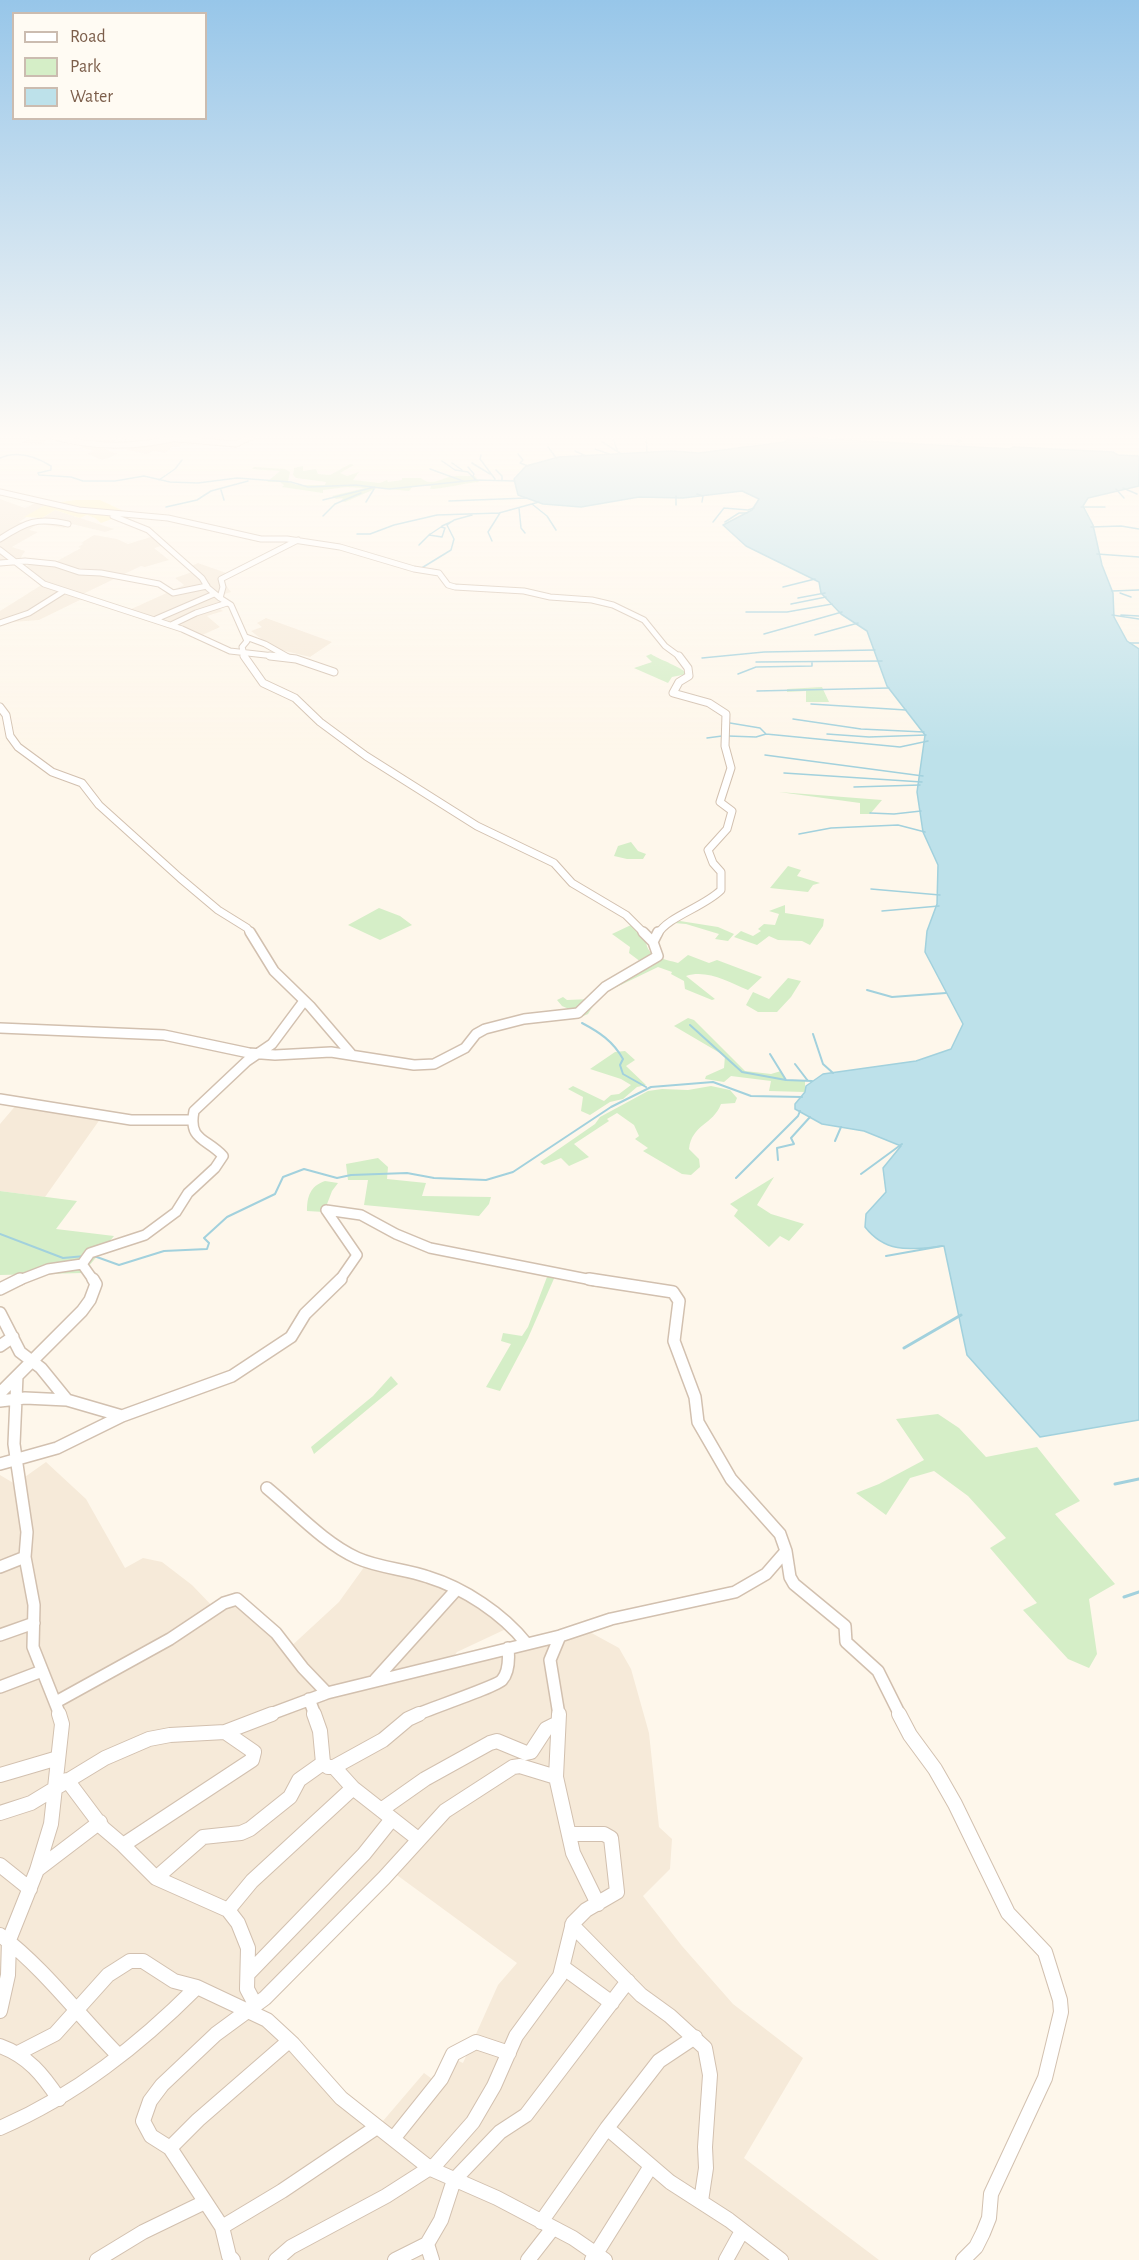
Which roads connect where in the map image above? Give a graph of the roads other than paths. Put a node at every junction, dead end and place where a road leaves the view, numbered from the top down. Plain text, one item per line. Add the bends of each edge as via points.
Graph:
1 (160, 541) edge
2 (295, 541) edge
3 (307, 541) edge
4 (0, 550) edge
5 (17, 561) junction
6 (0, 563) edge
7 (224, 587) junction
8 (64, 591) junction
9 (215, 594) junction
10 (156, 619) junction
11 (0, 623) edge
12 (171, 625) junction
13 (246, 637) junction
14 (243, 654) junction
15 (296, 659) junction
16 (334, 672) dead end
17 (0, 706) edge
18 (653, 942) junction
19 (304, 1001) junction
20 (0, 1028) edge
21 (257, 1053) junction
22 (352, 1055) junction
23 (0, 1099) edge
24 (192, 1120) junction
25 (82, 1264) junction
26 (0, 1288) edge
27 (0, 1313) edge
28 (13, 1337) junction
29 (0, 1346) edge
30 (30, 1362) junction
31 (17, 1376) junction
32 (0, 1392) edge
33 (16, 1399) junction
34 (67, 1400) junction
35 (0, 1401) edge
36 (122, 1416) junction
37 (6, 1464) edge
38 (267, 1488) dead end
39 (786, 1551) junction
40 (25, 1557) junction
41 (0, 1567) edge
42 (457, 1589) junction
43 (34, 1623) junction
44 (0, 1635) edge
45 (560, 1636) junction
46 (526, 1643) junction
47 (508, 1648) junction
48 (42, 1671) junction
49 (375, 1680) junction
50 (0, 1687) edge
51 (327, 1693) junction
52 (309, 1699) junction
53 (56, 1701) junction
54 (558, 1724) junction
55 (225, 1732) junction
56 (58, 1758) junction
57 (329, 1765) junction
58 (0, 1775) edge
59 (556, 1778) junction
60 (61, 1784) junction
61 (354, 1788) junction
62 (381, 1810) junction
63 (0, 1813) edge
64 (392, 1819) junction
65 (100, 1822) junction
66 (568, 1834) junction
67 (418, 1839) junction
68 (123, 1845) junction
69 (0, 1865) edge
70 (37, 1870) junction
71 (156, 1878) junction
72 (30, 1889) junction
73 (598, 1904) junction
74 (228, 1910) junction
75 (572, 1925) junction
76 (5, 1937) edge
77 (564, 1968) junction
78 (249, 1973) junction
79 (628, 1982) junction
80 (197, 1987) junction
81 (1, 2003) edge
82 (612, 2003) junction
83 (250, 2007) junction
84 (76, 2013) junction
85 (695, 2037) junction
86 (290, 2041) junction
87 (0, 2046) edge
88 (18, 2053) junction
89 (509, 2053) junction
90 (119, 2056) junction
91 (59, 2098) junction
92 (377, 2127) junction
93 (0, 2128) edge
94 (607, 2128) junction
95 (393, 2139) junction
96 (170, 2148) junction
97 (651, 2166) junction
98 (431, 2169) junction
99 (454, 2180) junction
100 (205, 2202) junction
101 (701, 2202) junction
102 (547, 2225) junction
103 (222, 2227) junction
104 (742, 2231) junction
105 (427, 2244) junction
106 (598, 2258) edge
107 (97, 2260) edge
108 (233, 2260) edge
109 (276, 2260) edge
110 (395, 2260) edge
111 (432, 2260) edge
112 (528, 2260) edge
113 (726, 2260) edge
114 (781, 2260) edge
115 (963, 2260) edge

1 - 9 street
2 - 7 street via 225,576 221,579
3 - 18 street via 438,573 455,588 524,591 609,604 645,620 665,646 680,657 690,674 673,693 709,703 726,714 725,746 731,768 720,802 732,814 727,829 708,850 712,863 721,872 721,890 710,901 662,926
4 - 5 street
5 - 6 street
5 - 8 street via 41,583
5 - 9 street via 55,564 79,572 159,584 173,593
7 - 9 street
7 - 9 street
8 - 10 street
8 - 11 street via 29,613
9 - 10 street
9 - 12 street via 196,613
9 - 13 street via 231,605
10 - 12 street
12 - 14 street
13 - 14 street
13 - 15 street
14 - 15 street
14 - 18 street via 263,683 295,698 312,716 366,756 477,826 554,863 572,883 626,915
15 - 16 street
17 - 19 street via 6,715 9,735 18,747 52,772 82,783 111,816 180,878 224,915 248,928 274,971
18 - 22 street via 656,959 608,985 592,997 584,1010 573,1015 524,1019 485,1029 465,1048 434,1064 414,1065
19 - 21 street via 277,1038
19 - 22 street
20 - 21 street via 164,1035
21 - 22 street
21 - 24 street via 196,1107
23 - 24 street via 137,1121
24 - 25 street via 196,1136 223,1156 219,1164 188,1193 176,1212 145,1235 90,1253
25 - 26 street via 48,1267
25 - 30 street via 96,1284 90,1300
27 - 28 street
28 - 29 street
28 - 30 street
30 - 31 street
30 - 34 street via 41,1368
31 - 32 street
31 - 33 street
33 - 34 street
33 - 35 street
33 - 37 street via 14,1443
34 - 36 street
36 - 37 street via 57,1448
36 - 39 street via 232,1376 285,1344 305,1314 345,1275 357,1255 326,1210 351,1212 430,1248 674,1292 679,1301 674,1341 695,1397 698,1422 730,1479 780,1534
37 - 40 street via 27,1532
38 - 42 street via 339,1548 359,1559 430,1577
39 - 45 street via 766,1574 735,1592 611,1619
39 - 115 street via 794,1584 845,1626 848,1646 878,1671 910,1735 955,1804 1008,1913 1045,1952 1060,2000 1061,2012 1045,2078 991,2194 983,2233
40 - 41 street
40 - 43 street
42 - 46 street via 480,1602
42 - 49 street
43 - 44 street
43 - 48 street via 33,1647
45 - 46 street
45 - 54 street via 550,1660
46 - 47 street
47 - 49 street
47 - 57 street via 505,1672 495,1685 408,1719 383,1740
48 - 50 street
48 - 53 street
49 - 51 street
51 - 52 street
51 - 53 street via 276,1633 237,1599
52 - 55 street
52 - 57 street
53 - 56 street via 62,1724
54 - 59 street
54 - 62 street via 546,1729 531,1752 497,1741 489,1743 425,1779
55 - 60 street via 149,1739 105,1758
55 - 68 street via 254,1752 252,1760
56 - 58 street
56 - 60 street
57 - 61 street
57 - 71 street via 299,1780 290,1797 250,1829 203,1837
59 - 66 street
59 - 67 street via 513,1767 446,1811
60 - 63 street via 31,1803
60 - 65 street
60 - 70 street
61 - 62 street
61 - 74 street via 252,1881
62 - 64 street
64 - 67 street
64 - 78 street via 351,1868
65 - 68 street
65 - 70 street
66 - 73 street
66 - 73 street via 604,1834 611,1838 617,1892
67 - 83 street via 265,1998
68 - 71 street
69 - 72 street
70 - 72 street
71 - 74 street
72 - 76 street
73 - 75 street via 578,1915
74 - 78 street via 248,1948
75 - 77 street
75 - 79 street
76 - 81 street via 8,1976
76 - 84 street
77 - 82 street
77 - 89 street via 524,2023
78 - 83 street
79 - 82 street
79 - 85 street
80 - 83 street
80 - 84 street via 174,1981 145,1959 134,1959 108,1975
80 - 90 street
82 - 99 street via 525,2115 500,2132
83 - 86 street
83 - 96 street via 172,2075 150,2101 144,2117 148,2133 157,2143
84 - 88 street via 55,2034
84 - 90 street
85 - 94 street via 659,2061
85 - 101 street via 705,2048 710,2075
86 - 92 street via 341,2098
86 - 96 street
87 - 88 street
88 - 91 street via 35,2066
89 - 95 street via 476,2042 453,2054 441,2079
89 - 98 street via 473,2122
90 - 91 street
91 - 93 street
92 - 95 street
92 - 103 street
94 - 97 street
94 - 102 street
95 - 98 street
96 - 100 street
97 - 101 street
97 - 106 street
98 - 99 street
98 - 109 street via 291,2247
99 - 102 street
99 - 105 street via 441,2220
100 - 103 street
100 - 107 street
101 - 104 street
102 - 106 street
102 - 112 street
103 - 108 street
104 - 113 street
104 - 114 street
105 - 110 street
105 - 111 street

